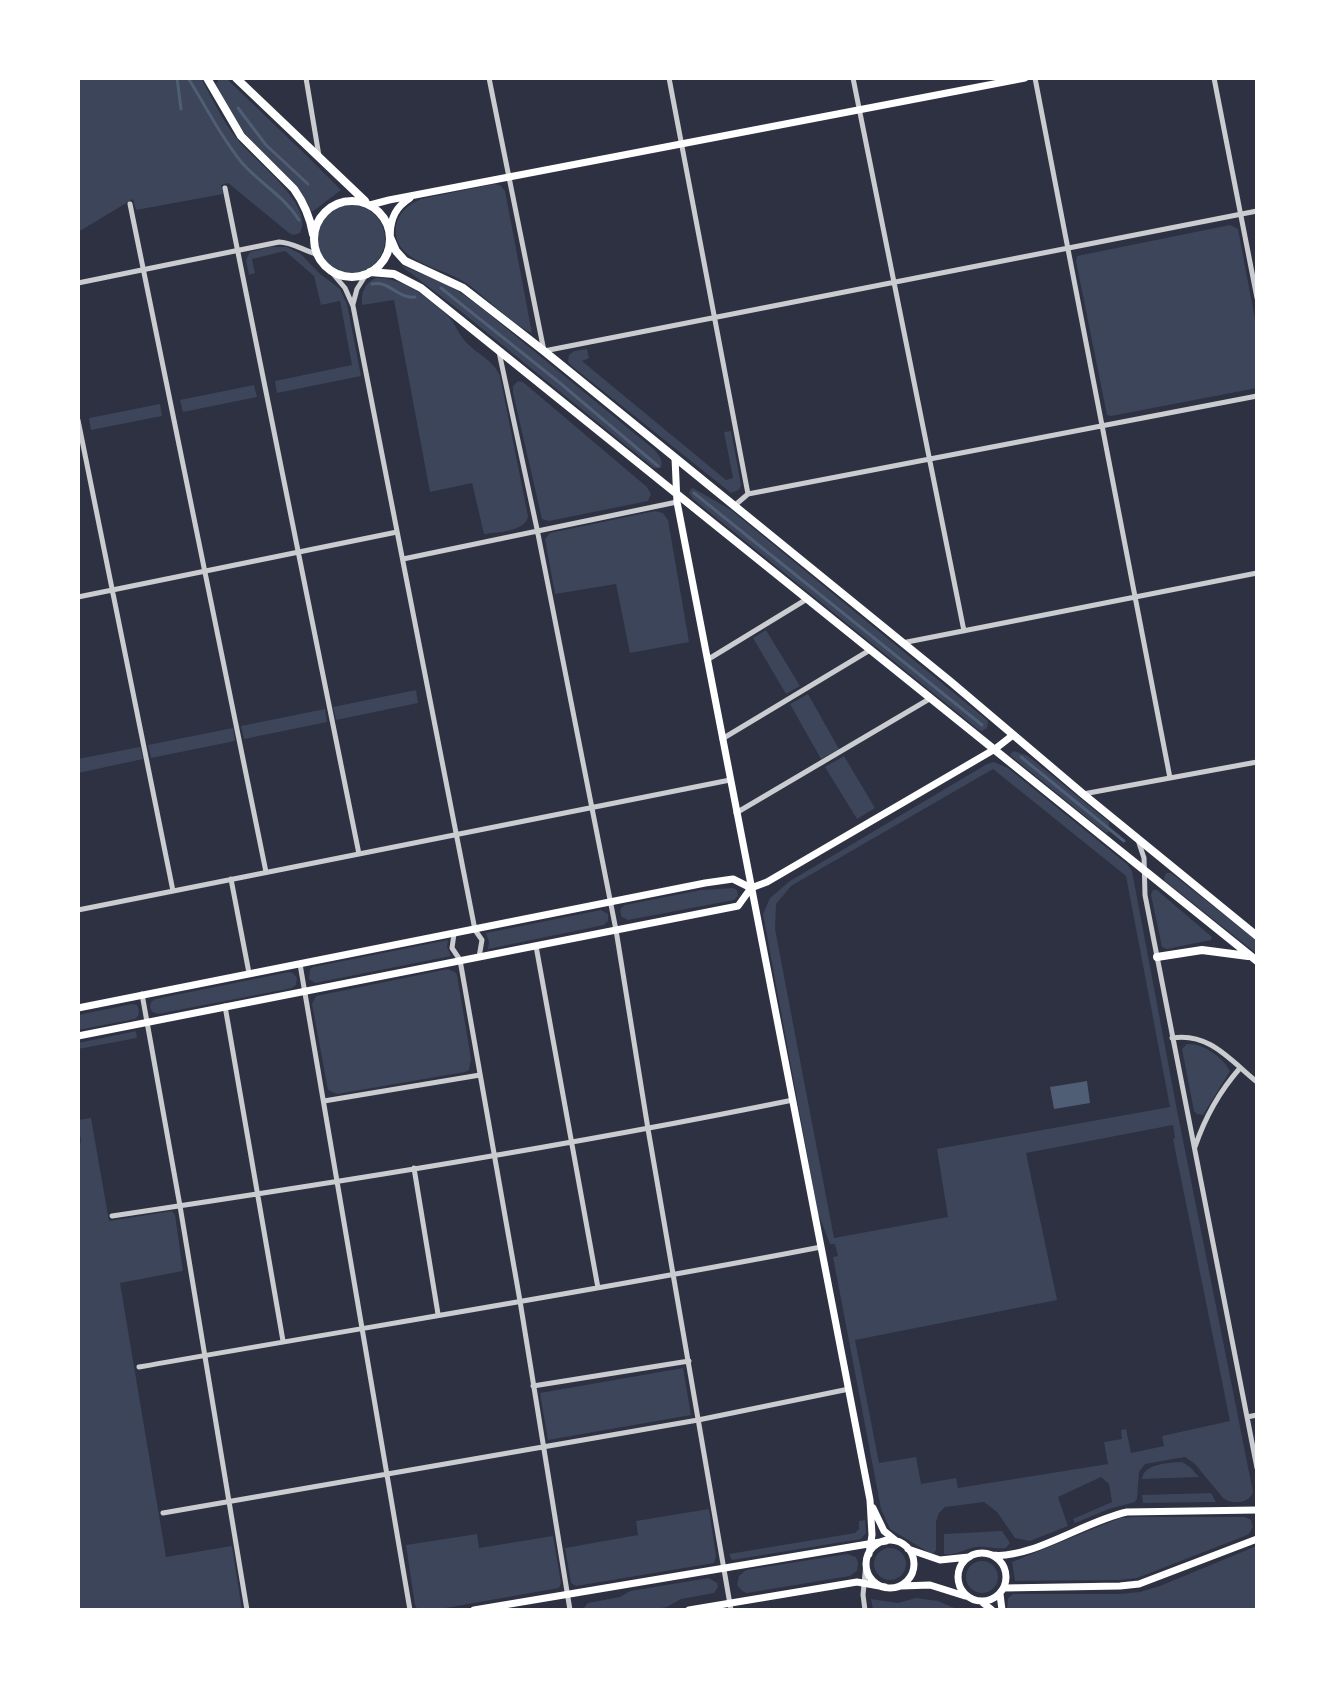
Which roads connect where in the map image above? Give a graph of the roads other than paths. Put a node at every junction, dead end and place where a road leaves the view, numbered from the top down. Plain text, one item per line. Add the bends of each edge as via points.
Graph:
1 (236, 78) edge
2 (306, 78) edge
3 (489, 78) edge
4 (669, 78) edge
5 (853, 78) edge
6 (1025, 78) edge
7 (1035, 78) edge
8 (1214, 78) edge
9 (208, 79) edge
10 (859, 109) junction
11 (682, 144) junction
12 (320, 158) junction
13 (509, 177) junction
14 (225, 188) dead end
15 (413, 196) junction
16 (130, 204) dead end
17 (369, 204) junction
18 (1257, 211) edge
19 (1240, 214) junction
20 (390, 235) junction
21 (314, 236) junction
22 (1069, 248) junction
23 (238, 251) junction
24 (317, 254) junction
25 (328, 268) junction
26 (144, 270) junction
27 (369, 273) junction
28 (78, 282) edge
29 (894, 283) junction
30 (1257, 298) edge
31 (353, 306) junction
32 (716, 318) junction
33 (499, 351) junction
34 (544, 351) junction
35 (1257, 396) edge
36 (78, 420) edge
37 (1101, 426) junction
38 (675, 458) junction
39 (929, 460) junction
40 (748, 494) junction
41 (677, 497) junction
42 (734, 506) junction
43 (537, 530) junction
44 (397, 532) junction
45 (299, 552) junction
46 (403, 559) junction
47 (204, 571) junction
48 (1257, 573) edge
49 (112, 590) junction
50 (78, 597) edge
51 (1134, 597) junction
52 (807, 599) junction
53 (964, 631) junction
54 (902, 643) junction
55 (870, 650) junction
56 (707, 660) junction
57 (931, 699) junction
58 (1013, 735) junction
59 (722, 738) junction
60 (995, 749) junction
61 (1257, 762) edge
62 (1170, 778) junction
63 (730, 780) junction
64 (1083, 794) junction
65 (592, 807) junction
66 (736, 813) junction
67 (456, 835) junction
68 (1137, 839) junction
69 (359, 854) junction
70 (1144, 871) junction
71 (266, 872) junction
72 (231, 879) junction
73 (751, 888) junction
74 (172, 891) junction
75 (610, 902) junction
76 (78, 908) edge
77 (475, 930) junction
78 (616, 930) junction
79 (454, 934) junction
80 (1257, 936) edge
81 (536, 946) junction
82 (479, 957) junction
83 (1157, 957) junction
84 (1254, 959) edge
85 (460, 960) junction
86 (300, 964) junction
87 (249, 973) junction
88 (306, 990) junction
89 (142, 994) junction
90 (225, 1006) junction
91 (78, 1008) edge
92 (147, 1023) junction
93 (78, 1036) edge
94 (1172, 1038) junction
95 (1240, 1068) junction
96 (480, 1075) junction
97 (1257, 1082) edge
98 (793, 1100) junction
99 (324, 1101) junction
100 (648, 1129) junction
101 (571, 1142) junction
102 (1194, 1148) junction
103 (494, 1156) junction
104 (414, 1168) junction
105 (337, 1180) junction
106 (258, 1194) junction
107 (180, 1206) junction
108 (112, 1216) dead end
109 (821, 1247) junction
110 (674, 1276) junction
111 (598, 1288) junction
112 (520, 1301) junction
113 (438, 1314) junction
114 (362, 1327) junction
115 (284, 1341) junction
116 (204, 1356) junction
117 (689, 1361) junction
118 (139, 1367) dead end
119 (533, 1386) junction
120 (849, 1389) junction
121 (1257, 1415) edge
122 (1247, 1417) junction
123 (698, 1420) junction
124 (543, 1446) junction
125 (1257, 1468) edge
126 (387, 1473) junction
127 (870, 1500) junction
128 (229, 1501) junction
129 (1257, 1510) edge
130 (163, 1513) dead end
131 (1257, 1539) edge
132 (886, 1541) junction
133 (898, 1542) junction
134 (871, 1543) junction
135 (908, 1548) junction
136 (869, 1554) junction
137 (992, 1555) junction
138 (969, 1557) junction
139 (866, 1563) junction
140 (724, 1568) junction
141 (864, 1582) junction
142 (898, 1586) junction
143 (885, 1587) junction
144 (1002, 1591) junction
145 (567, 1594) junction
146 (967, 1596) junction
147 (982, 1602) junction
148 (731, 1606) edge
149 (247, 1610) edge
150 (410, 1610) edge
151 (474, 1610) edge
152 (570, 1610) edge
153 (689, 1610) edge
154 (865, 1610) edge
155 (992, 1610) edge
156 (1002, 1610) edge

1 - 12 highway
2 - 12 street
3 - 13 street
4 - 11 street
5 - 10 street
6 - 10 main road
7 - 22 street
8 - 19 street
9 - 21 highway via 241,136 294,189 306,209
10 - 11 main road
10 - 29 street
11 - 13 main road
11 - 32 street
12 - 17 highway
13 - 15 main road
13 - 34 street
14 - 23 street
15 - 17 main road
15 - 20 main road via 395,211
16 - 26 street
17 - 20 highway via 381,214
17 - 21 highway via 355,200 335,204 320,217
18 - 19 street
19 - 22 street
19 - 30 street
20 - 27 highway via 384,260
20 - 34 highway via 405,261 463,288
21 - 24 highway
22 - 29 street
22 - 37 street
23 - 24 street via 284,242
23 - 26 street
23 - 45 street
24 - 25 highway
25 - 27 highway via 350,277
25 - 31 street via 345,288
26 - 28 street
26 - 47 street
27 - 31 street via 357,289
27 - 33 highway via 394,274 408,280
29 - 32 street
29 - 39 street
31 - 44 street
32 - 34 street
32 - 40 street
33 - 41 highway
33 - 43 street
34 - 38 highway
35 - 37 street
36 - 49 street
37 - 39 street
37 - 51 street
38 - 41 main road
38 - 42 highway
39 - 40 street
39 - 53 street
40 - 42 street
41 - 43 street
41 - 52 highway
41 - 56 main road
42 - 54 highway
43 - 46 street
43 - 65 street
44 - 45 street
44 - 46 street
45 - 47 street
45 - 69 street
46 - 67 street
47 - 49 street
47 - 71 street
48 - 51 street
49 - 50 street
49 - 74 street
51 - 53 street
51 - 62 street
52 - 55 highway
52 - 56 street
53 - 54 street
54 - 58 highway
55 - 57 highway
55 - 59 street
56 - 59 main road
57 - 60 highway
57 - 66 street
58 - 60 main road
58 - 64 highway
59 - 63 main road
60 - 70 highway
60 - 73 main road
61 - 62 street
62 - 64 street
63 - 65 street
63 - 66 main road
64 - 68 highway
65 - 67 street
65 - 75 street
66 - 73 main road
67 - 69 street
67 - 77 street
68 - 70 street
68 - 80 highway
69 - 71 street
70 - 83 street
70 - 84 highway
71 - 72 street
72 - 74 street
72 - 87 street
73 - 75 main road via 733,879
73 - 78 main road via 738,906
73 - 98 main road
74 - 76 street
75 - 77 main road
75 - 78 street
77 - 79 main road
77 - 82 street via 482,940
78 - 81 main road
78 - 100 street
79 - 85 street via 452,948
79 - 86 main road
81 - 82 main road
81 - 101 street
82 - 85 main road
83 - 84 highway via 1202,950
83 - 94 street
85 - 88 main road
85 - 96 street
86 - 87 main road
86 - 88 street
87 - 89 main road
88 - 90 main road
88 - 99 street
89 - 91 main road
89 - 92 street
90 - 92 main road
90 - 106 street
92 - 93 main road
92 - 107 street
94 - 95 street via 1202,1040
94 - 102 street
95 - 97 street
95 - 102 street via 1211,1109
96 - 99 street
96 - 103 street
98 - 100 street
98 - 109 main road
99 - 105 street
100 - 101 street
100 - 110 street
101 - 103 street
101 - 111 street
102 - 122 street
103 - 104 street
103 - 112 street
104 - 105 street
104 - 113 street
105 - 106 street
105 - 114 street
106 - 107 street
106 - 115 street
107 - 108 street
107 - 116 street
109 - 110 street
109 - 120 main road
110 - 111 street
110 - 117 street
111 - 112 street
112 - 113 street
112 - 119 street
113 - 114 street
114 - 115 street
114 - 126 street
115 - 116 street
116 - 118 street
116 - 128 street
117 - 119 street
117 - 123 street
119 - 124 street
120 - 123 street
120 - 127 main road
121 - 122 street
122 - 125 street
123 - 124 street
123 - 140 street
124 - 126 street
124 - 145 street
126 - 128 street
126 - 150 street
127 - 133 main road via 884,1531
127 - 134 main road
128 - 130 street
128 - 149 street
129 - 137 main road via 1127,1512 1108,1516 1020,1553
131 - 144 main road via 1139,1584
132 - 133 main road
132 - 134 main road
132 - 136 main road
133 - 135 main road
134 - 136 main road
134 - 140 main road
135 - 138 main road via 940,1560
135 - 142 main road via 913,1570
136 - 139 main road
137 - 138 main road
137 - 144 main road via 1002,1563 1007,1575
138 - 146 main road via 958,1576
139 - 141 street
139 - 143 main road via 872,1580
140 - 145 main road
140 - 148 street
141 - 143 main road
141 - 148 main road
141 - 154 street
142 - 143 main road
142 - 146 main road via 930,1585
144 - 147 main road
144 - 156 main road
145 - 151 main road
145 - 152 street
146 - 147 main road
147 - 155 main road
148 - 153 main road

